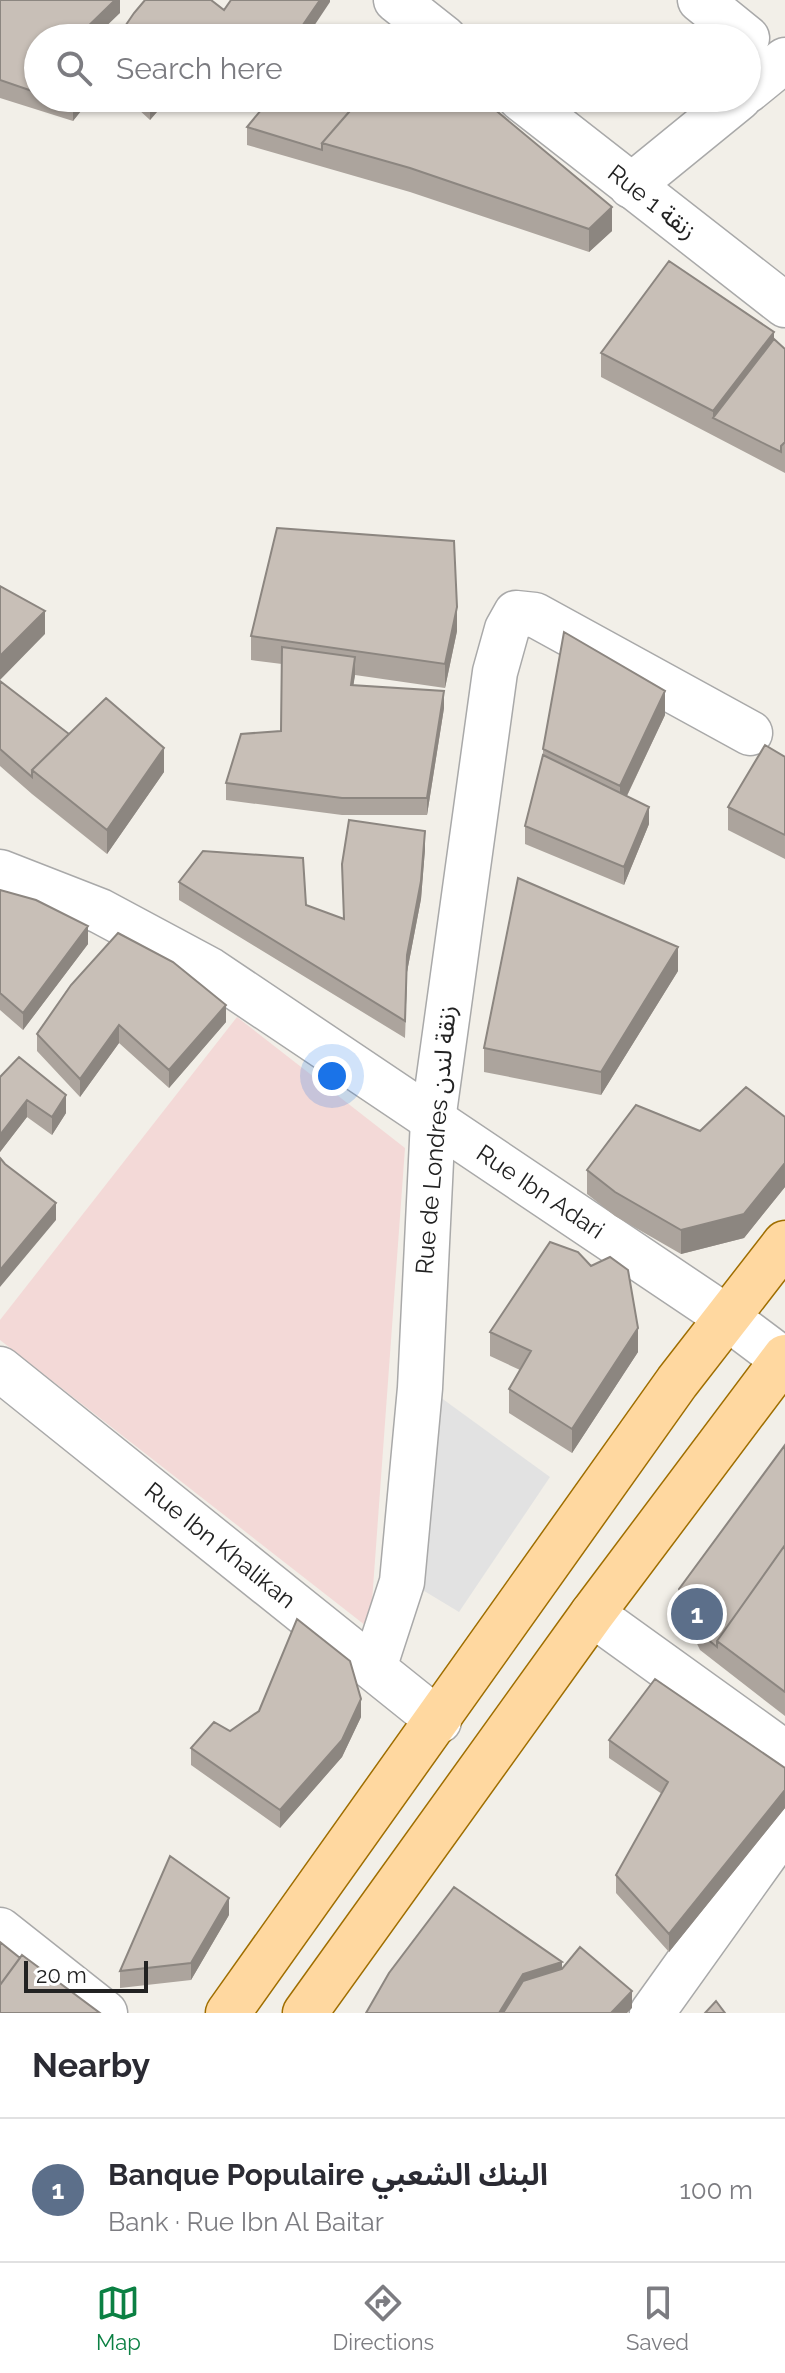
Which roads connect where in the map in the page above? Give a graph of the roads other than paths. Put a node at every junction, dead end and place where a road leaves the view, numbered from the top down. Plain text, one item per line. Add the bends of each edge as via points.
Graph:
1 (396, 0) edge
2 (700, 0) edge
3 (426, 24) edge
4 (725, 24) edge
5 (538, 112) edge
6 (722, 112) edge
7 (631, 186) junction
8 (785, 305) edge
9 (750, 733) dead end
10 (6, 868) edge
11 (433, 1120) junction
12 (785, 1243) edge
13 (725, 1316) junction
14 (784, 1360) edge
15 (0, 1369) edge
16 (592, 1614) junction
17 (374, 1668) junction
18 (439, 1721) junction
19 (785, 1753) edge
20 (785, 1827) edge
21 (0, 1930) edge
22 (105, 2013) edge
23 (228, 2013) edge
24 (305, 2013) edge
25 (652, 2013) edge

1 - 3 street
2 - 4 street
5 - 7 street, Rue 1 زنقة
6 - 7 street
7 - 8 street, Rue 1 زنقة
9 - 11 street, Rue de Londres زنقة لندن via 535,615 516,613 495,672
10 - 11 street, Rue Ibn Adari via 155,937
11 - 13 street, Rue Ibn Adari
11 - 17 street, Rue de Londres زنقة لندن via 420,1388 402,1582
12 - 13 main road
13 - 14 street, Rue Ibn Adari
13 - 18 main road
14 - 16 main road
15 - 17 street, Rue Ibn Khalikan
16 - 19 street
16 - 24 main road
17 - 18 street, Rue Ibn Khalikan
18 - 23 main road
20 - 25 street
21 - 22 street

